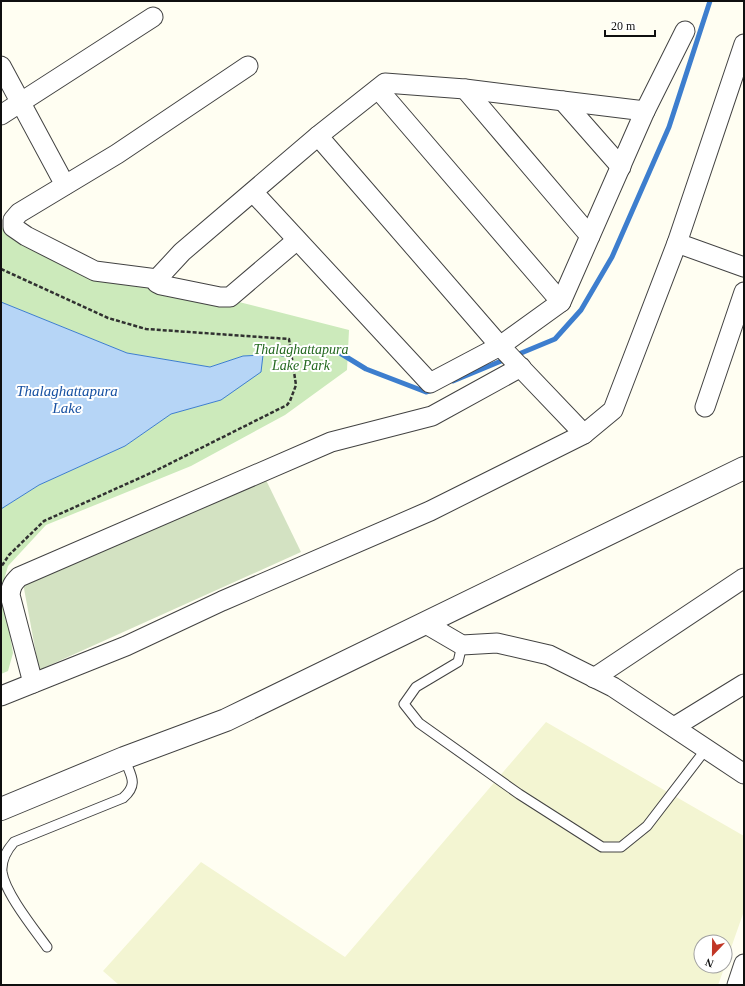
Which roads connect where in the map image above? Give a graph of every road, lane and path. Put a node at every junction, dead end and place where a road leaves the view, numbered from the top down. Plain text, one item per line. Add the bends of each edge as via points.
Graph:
1 (153, 17) dead end
2 (685, 31) dead end
3 (744, 44) edge
4 (1, 66) edge
5 (248, 66) dead end
6 (378, 89) junction
7 (465, 89) junction
8 (563, 101) junction
9 (21, 102) junction
10 (646, 111) junction
11 (1, 115) edge
12 (318, 136) junction
13 (621, 167) junction
14 (65, 185) junction
15 (253, 192) junction
16 (590, 236) junction
17 (297, 240) junction
18 (677, 243) junction
19 (744, 267) edge
20 (1, 269) edge
21 (157, 279) junction
22 (744, 292) edge
23 (561, 302) junction
24 (500, 346) junction
25 (521, 367) junction
26 (705, 407) dead end
27 (584, 434) junction
28 (744, 468) edge
29 (1, 567) edge
30 (744, 578) edge
31 (426, 624) junction
32 (462, 645) junction
33 (594, 678) junction
34 (33, 683) junction
35 (744, 684) edge
36 (1, 696) edge
37 (674, 727) junction
38 (706, 749) junction
39 (124, 758) junction
40 (744, 774) edge
41 (1, 809) edge
42 (47, 947) dead end
43 (744, 964) edge
44 (737, 985) edge

1 - 9 street
2 - 10 street
3 - 18 street
4 - 9 street
5 - 14 street via 117,154
6 - 7 street via 385,83
6 - 12 street
6 - 23 street
7 - 8 street
7 - 16 street
8 - 10 street
8 - 13 street
9 - 11 street
9 - 14 street
10 - 13 street
12 - 15 street
12 - 24 street
13 - 16 street
14 - 21 street via 19,213 13,220 13,228 95,272
15 - 17 street
15 - 21 street via 182,252
16 - 23 street
17 - 21 street via 230,297 161,285 157,283
17 - 24 street via 430,383
18 - 19 street
18 - 27 street via 613,410
20 - 29 path via 108,318 146,329 290,338 296,385 287,405 153,472 44,521 9,555
22 - 26 street
23 - 24 street
24 - 25 street
25 - 27 street
25 - 34 street via 432,416 331,442 19,577 11,588 10,595
27 - 34 street via 430,511 222,601 126,646
28 - 31 street
30 - 33 street
31 - 32 street
31 - 39 street via 226,720
32 - 33 street via 497,643 549,655
32 - 38 lane via 458,662 416,687 404,704 419,723 519,794 602,847 621,847 647,826
33 - 37 street via 613,687
34 - 36 street
35 - 37 street
37 - 38 street
38 - 40 street
39 - 41 street
39 - 42 lane via 133,786 123,798 14,842 5,856 2,872 4,881 18,907
43 - 44 street

